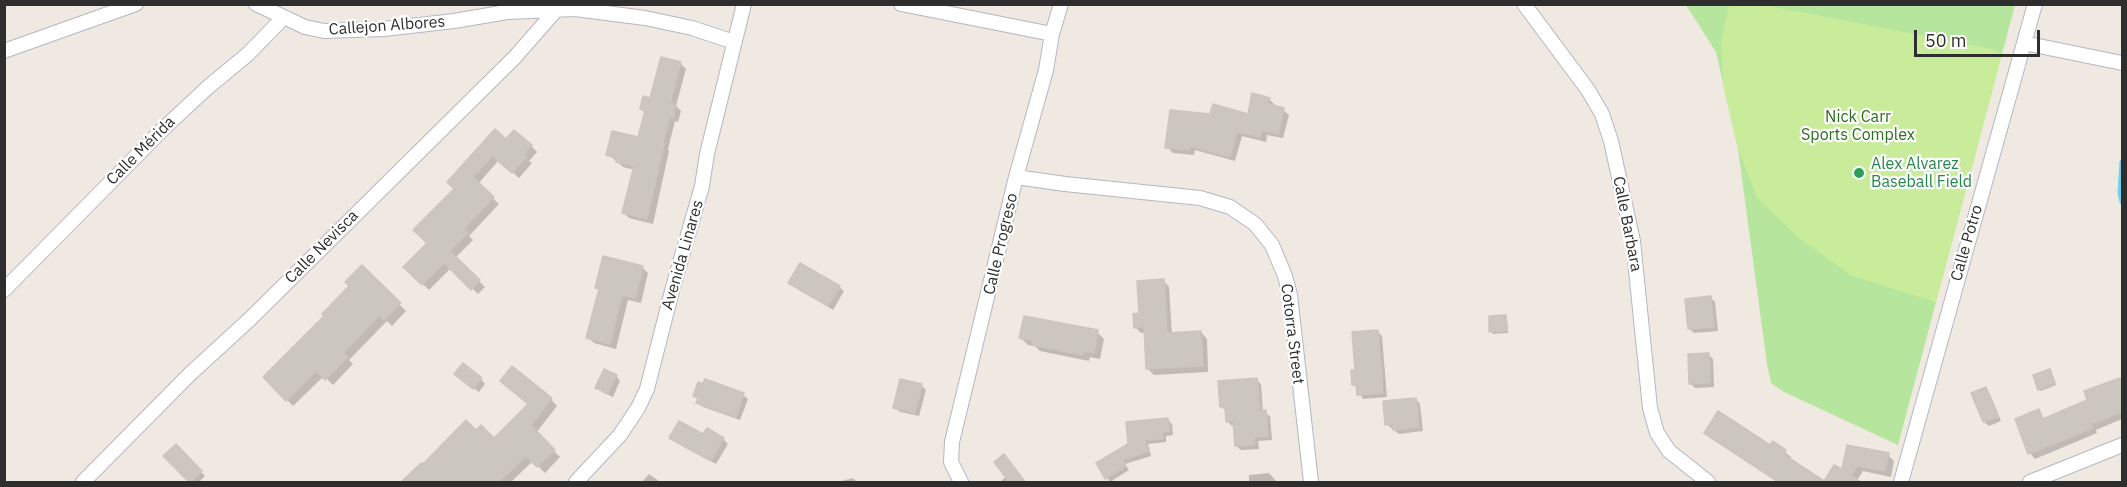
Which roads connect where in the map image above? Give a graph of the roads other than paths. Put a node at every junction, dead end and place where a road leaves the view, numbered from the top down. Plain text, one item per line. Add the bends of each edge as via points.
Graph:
1 (136, 4) edge
2 (256, 4) edge
3 (744, 4) edge
4 (901, 4) edge
5 (1061, 4) edge
6 (1524, 4) edge
7 (2035, 4) edge
8 (557, 9) junction
9 (283, 18) junction
10 (1052, 34) junction
11 (734, 42) junction
12 (2024, 43) junction
13 (4, 51) edge
14 (2122, 63) edge
15 (1016, 177) junction
16 (4, 290) edge
17 (2122, 445) edge
18 (83, 483) edge
19 (576, 483) edge
20 (961, 483) edge
21 (1311, 483) edge
22 (1708, 483) edge
23 (1901, 483) edge
24 (2030, 483) edge

1 - 13 street
2 - 9 street, Callejon Albores
3 - 11 street, Avenida Linares
4 - 10 street
5 - 10 street, Calle Progreso
6 - 22 street, Calle Barbara via 1602,114 1633,241 1650,408 1657,433 1669,451
7 - 12 street, Calle Potro
8 - 9 street, Callejon Albores via 351,31 324,31
8 - 11 street, Callejon Albores via 645,18
8 - 18 street, Calle Nevisca via 515,57
9 - 16 street, Calle Mérida via 249,54 163,129
10 - 15 street, Calle Progreso
11 - 19 street, Avenida Linares via 702,186 647,389 620,435
12 - 14 street
12 - 23 street, Calle Potro
15 - 20 street, Calle Progreso via 952,442 951,462
15 - 21 street, Cotorra Street via 1200,198 1230,207 1255,224 1272,245 1290,295
17 - 24 street

